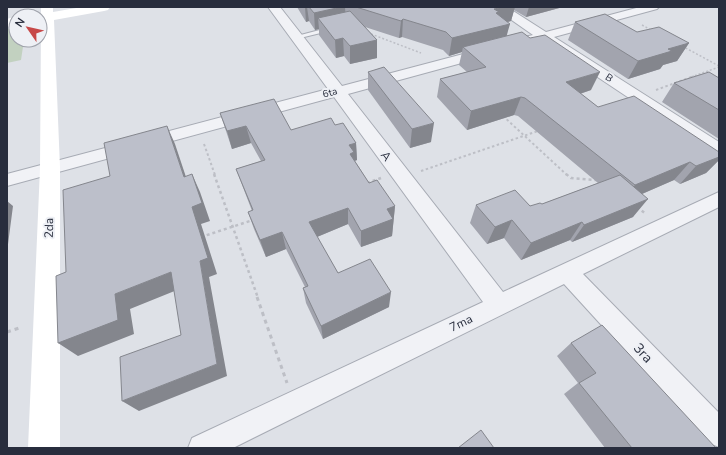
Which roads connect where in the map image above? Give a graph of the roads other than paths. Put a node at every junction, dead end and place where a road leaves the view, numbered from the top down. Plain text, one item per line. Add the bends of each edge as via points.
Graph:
1 (104, 7) edge
2 (274, 7) edge
3 (499, 7) edge
4 (654, 7) edge
5 (48, 11) edge
6 (348, 26) edge
7 (544, 36) junction
8 (296, 37) junction
9 (43, 48) edge
10 (337, 92) junction
11 (719, 150) edge
12 (50, 168) junction
13 (7, 180) edge
14 (719, 199) edge
15 (567, 272) junction
16 (499, 305) junction
17 (719, 434) edge
18 (44, 448) edge
19 (202, 448) edge

1 - 5 street
2 - 8 street, A
3 - 7 street, B
4 - 7 street, 6ta
6 - 8 lane
7 - 10 street, 6ta
7 - 11 street, B
8 - 10 street, A
9 - 12 street, 2da
10 - 12 street, 6ta
10 - 16 street, A
12 - 13 street, 6ta
12 - 18 street, 2da
14 - 15 street, 7ma
15 - 16 street, 7ma
15 - 17 street, 3ra
16 - 19 street, 7ma

